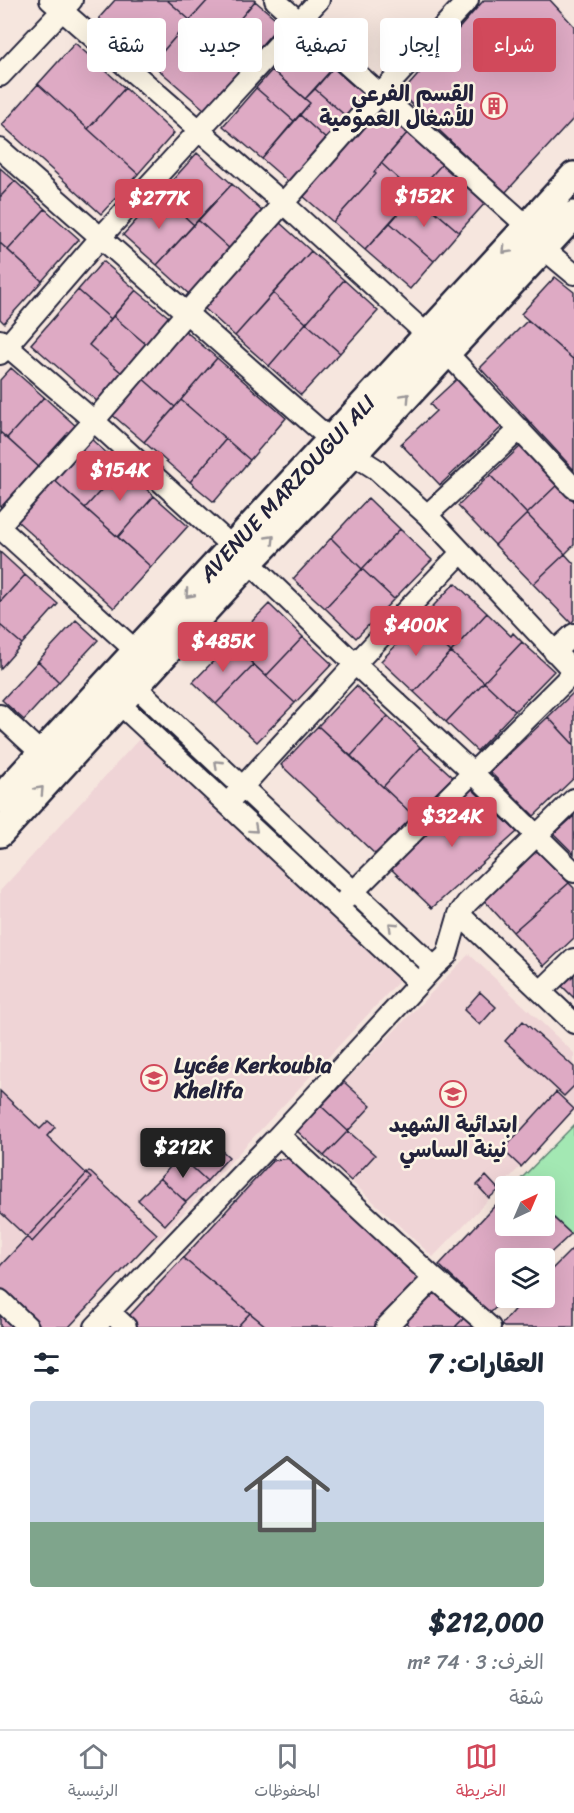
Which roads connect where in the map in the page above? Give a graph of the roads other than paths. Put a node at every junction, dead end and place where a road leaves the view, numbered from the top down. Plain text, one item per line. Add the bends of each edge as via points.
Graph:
1 (275, 0) edge
2 (320, 0) edge
3 (468, 0) edge
4 (61, 3) edge
5 (295, 18) edge
6 (303, 18) edge
7 (274, 50) edge
8 (354, 72) edge
9 (0, 76) edge
10 (380, 96) junction
11 (200, 131) junction
12 (0, 149) edge
13 (574, 176) edge
14 (284, 204) junction
15 (574, 216) edge
16 (528, 227) junction
17 (100, 237) junction
18 (543, 249) junction
19 (574, 274) edge
20 (187, 312) junction
21 (437, 345) junction
22 (2, 347) edge
23 (93, 421) junction
24 (520, 429) junction
25 (343, 447) junction
26 (574, 488) edge
27 (427, 515) junction
28 (0, 526) edge
29 (461, 553) junction
30 (241, 554) junction
31 (574, 634) edge
32 (136, 651) junction
33 (554, 652) junction
34 (355, 664) junction
35 (574, 672) edge
36 (119, 692) junction
37 (0, 715) edge
38 (42, 754) junction
39 (472, 772) junction
40 (243, 787) junction
41 (0, 799) edge
42 (574, 799) edge
43 (226, 804) junction
44 (0, 833) edge
45 (536, 834) junction
46 (574, 872) edge
47 (355, 890) junction
48 (338, 906) junction
49 (459, 914) junction
50 (574, 959) edge
51 (434, 967) junction
52 (419, 983) junction
53 (541, 991) junction
54 (574, 1023) edge
55 (279, 1135) junction
56 (434, 1278) junction
57 (0, 1300) edge
58 (110, 1312) junction
59 (28, 1327) edge
60 (94, 1327) edge
61 (126, 1327) edge
62 (386, 1327) edge
63 (490, 1327) edge

1 - 5 street
2 - 6 street
3 - 10 street
4 - 9 street
4 - 11 street
7 - 11 street
8 - 10 street
10 - 14 street
10 - 16 street
11 - 14 street
11 - 17 street
12 - 17 street
13 - 16 main road, AVENUE MARZOUGUI ALI
14 - 20 street
14 - 21 street
15 - 18 main road, AVENUE MARZOUGUI ALI
16 - 18 street
16 -> 21 main road, AVENUE MARZOUGUI ALI
17 - 20 street
17 - 22 street
18 - 19 street
18 - 21 main road, AVENUE MARZOUGUI ALI
20 - 23 street
20 - 25 street
21 - 24 street
21 - 25 main road, AVENUE MARZOUGUI ALI
22 - 23 street
23 - 28 street
23 - 30 street
24 - 26 street
24 - 27 street
25 - 27 street via 376,469
25 - 30 main road, AVENUE MARZOUGUI ALI
27 - 29 street
28 - 32 street
29 - 33 street
29 - 34 street
30 -> 32 main road, AVENUE MARZOUGUI ALI
30 - 34 street
30 - 36 main road, AVENUE MARZOUGUI ALI
31 - 33 street
32 - 36 main road, AVENUE MARZOUGUI ALI
33 - 35 street
34 - 39 street
34 - 40 street
35 - 39 street
36 - 38 main road, AVENUE MARZOUGUI ALI
40 -> 36 street
36 - 43 street
44 -> 36 main road, AVENUE MARZOUGUI ALI
37 - 38 street
38 - 41 main road, AVENUE MARZOUGUI ALI
39 - 45 street
39 - 47 street
40 - 43 street
40 - 47 street
42 - 45 street
43 -> 48 street
45 - 46 street
45 - 49 street
47 - 48 street
51 -> 47 street
48 - 52 street
49 - 51 street via 447,955
49 - 53 street
50 - 53 street
51 - 52 street
52 - 55 street
53 - 54 street
55 - 56 street
55 - 58 street
56 - 62 street
56 - 63 street
57 - 59 street
58 - 60 street
58 - 61 street

